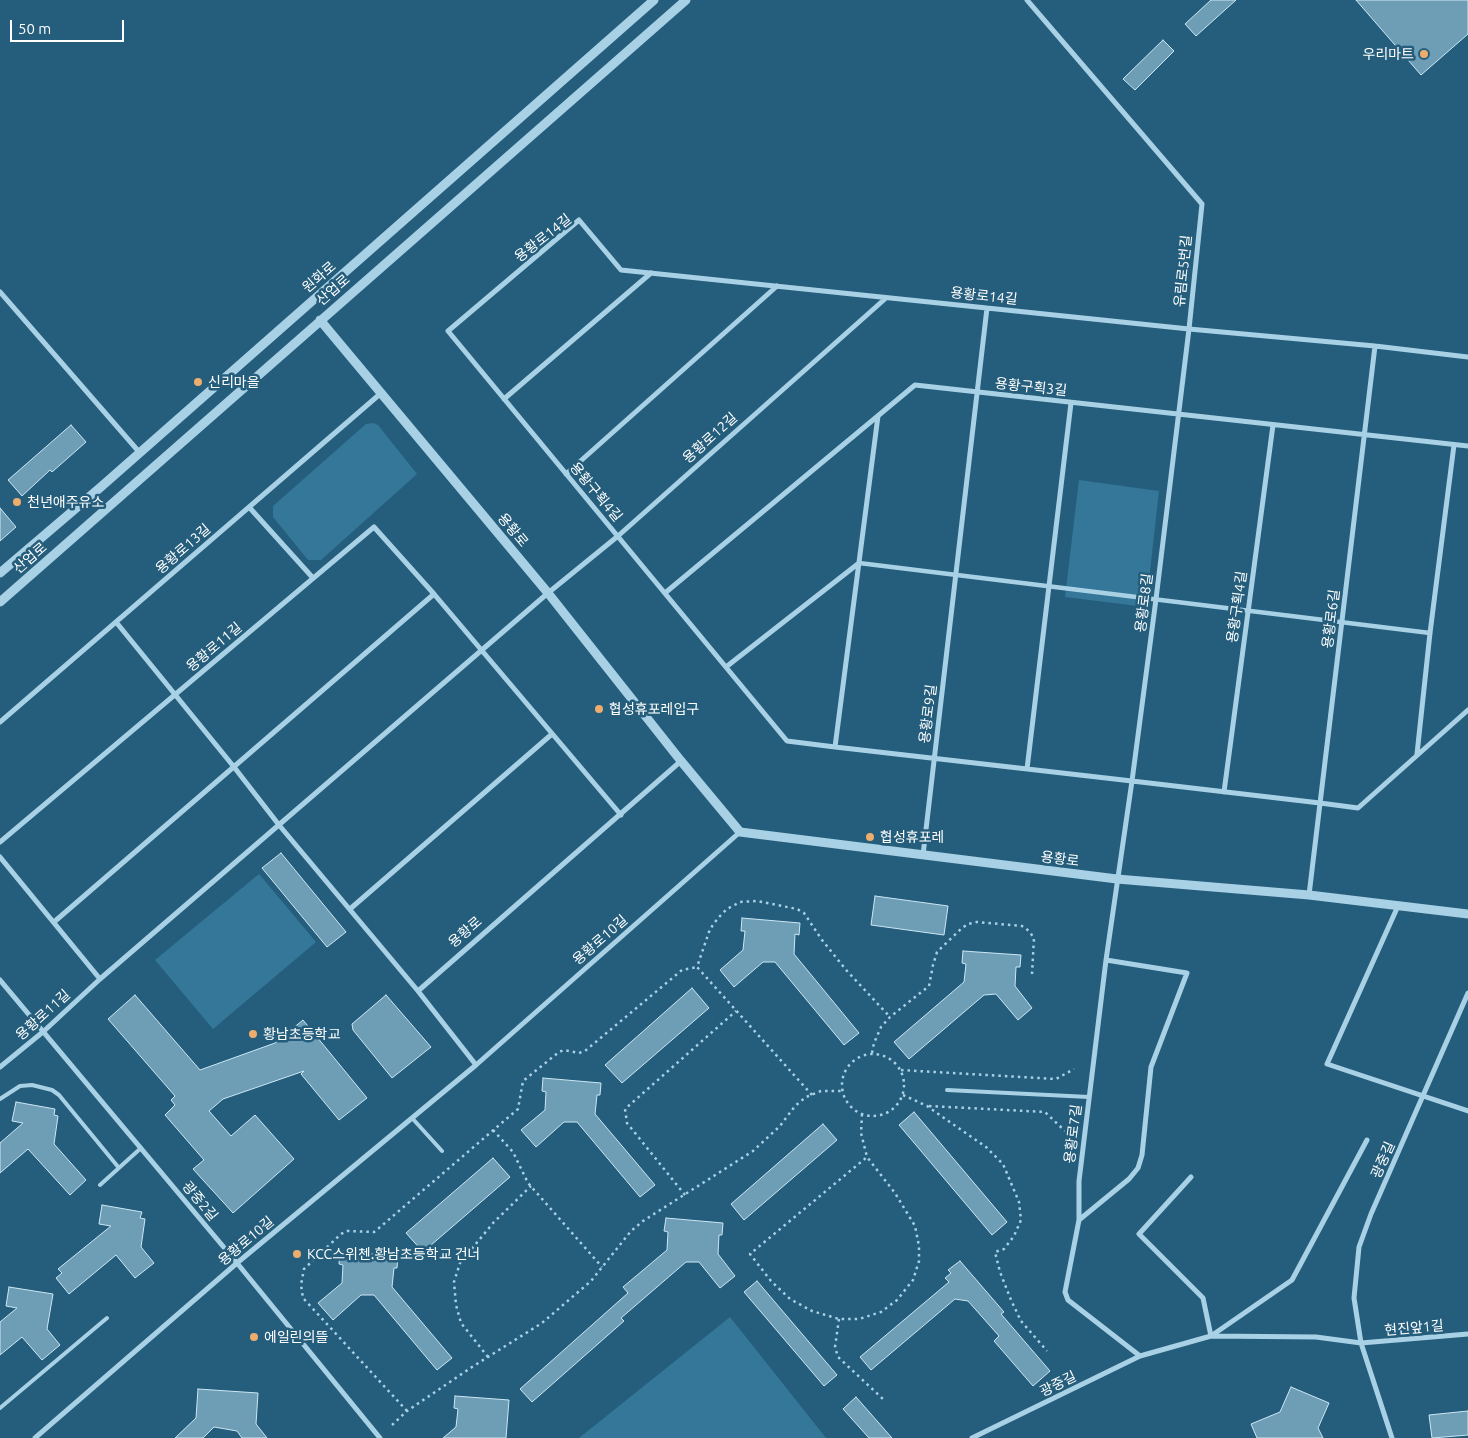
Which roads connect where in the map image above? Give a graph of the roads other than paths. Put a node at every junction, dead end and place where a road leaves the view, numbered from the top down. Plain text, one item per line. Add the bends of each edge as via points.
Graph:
1 (654, 0) edge
2 (686, 0) edge
3 (1027, 0) edge
4 (651, 273) junction
5 (776, 286) junction
6 (0, 292) edge
7 (886, 298) junction
8 (988, 308) junction
9 (320, 320) junction
10 (1188, 329) junction
11 (448, 331) joint
12 (1375, 346) junction
13 (1468, 357) edge
14 (978, 392) junction
15 (380, 394) junction
16 (504, 399) junction
17 (1071, 403) junction
18 (1177, 414) junction
19 (878, 416) junction
20 (1273, 425) junction
21 (1364, 435) junction
22 (1454, 445) junction
23 (1468, 446) edge
24 (140, 453) junction
25 (566, 474) junction
26 (250, 506) junction
27 (618, 536) junction
28 (859, 562) junction
29 (0, 573) edge
30 (956, 575) junction
31 (313, 578) junction
32 (1049, 586) junction
33 (548, 593) junction
34 (665, 593) junction
35 (434, 594) junction
36 (1156, 599) junction
37 (0, 602) edge
38 (1248, 611) junction
39 (116, 622) junction
40 (1342, 622) junction
41 (1430, 633) junction
42 (481, 650) junction
43 (726, 667) junction
44 (175, 695) junction
45 (1468, 710) edge
46 (0, 722) edge
47 (552, 734) junction
48 (835, 747) junction
49 (1417, 755) junction
50 (934, 758) junction
51 (681, 761) junction
52 (234, 767) junction
53 (1027, 769) junction
54 (1132, 781) junction
55 (1224, 792) junction
56 (1320, 803) junction
57 (621, 815) junction
58 (279, 825) junction
59 (740, 832) junction
60 (0, 842) edge
61 (923, 856) junction
62 (0, 857) edge
63 (1117, 879) junction
64 (1309, 895) junction
65 (1398, 906) junction
66 (350, 909) junction
67 (1468, 914) edge
68 (54, 922) junction
69 (1106, 960) junction
70 (100, 979) junction
71 (0, 980) edge
72 (418, 991) junction
73 (1468, 993) edge
74 (44, 1031) junction
75 (476, 1065) junction
76 (0, 1068) edge
77 (947, 1090) dead end
78 (1424, 1096) junction
79 (1089, 1097) junction
80 (0, 1099) edge
81 (1468, 1111) edge
82 (412, 1118) junction
83 (1367, 1140) dead end
84 (141, 1148) junction
85 (442, 1151) dead end
86 (119, 1168) junction
87 (1191, 1177) dead end
88 (100, 1185) dead end
89 (1078, 1220) junction
90 (237, 1263) junction
91 (107, 1318) dead end
92 (1468, 1334) edge
93 (1211, 1336) junction
94 (1362, 1343) junction
95 (1140, 1356) junction
96 (0, 1408) edge
97 (35, 1438) edge
98 (380, 1438) edge
99 (972, 1438) edge
100 (1392, 1438) edge

1 - 24 street, 원화로
2 - 9 street, 산업로
3 - 10 street, 유림로5번길 via 1202,204
4 - 5 street, 용황로14길
4 - 11 street, 용황로14길 via 621,270 579,220
4 - 16 street
5 - 7 street, 용황로14길
5 - 25 street
6 - 24 street
7 - 8 street, 용황로14길
7 - 27 street, 용황로12길
8 - 10 street, 용황로14길
8 - 14 street, 용황로9길
9 - 15 street, 용황로
9 - 37 street, 산업로
10 - 12 street
10 - 18 street, 용황로8길
11 - 16 street, 용황구획4길
12 - 13 street
12 - 21 street, 용황로6길
14 - 17 street, 용황구획3길
14 - 19 street, 용황구획3길 via 915,386
14 - 30 street, 용황로9길
15 - 26 street, 용황로13길
15 - 33 street, 용황로
16 - 25 street, 용황구획4길
17 - 18 street, 용황구획3길
17 - 32 street
18 - 20 street, 용황구획3길
18 - 36 street, 용황로8길
19 - 28 street
19 - 34 street, 용황구획3길
20 - 21 street, 용황구획3길
20 - 38 street, 용황구획4길
21 - 22 street, 용황구획3길
21 - 40 street, 용황로6길
22 - 23 street, 용황구획3길
22 - 41 street
24 - 29 street, 원화로
25 - 27 street, 용황구획4길
26 - 31 street
26 - 39 street, 용황로13길
27 - 33 street, 용황로12길
27 - 34 street, 용황구획4길
28 - 30 street
28 - 43 street
28 - 48 street
30 - 32 street
30 - 50 street, 용황로9길
31 - 35 street, 용황로11길 via 374,527
31 - 44 street, 용황로11길
32 - 36 street
32 - 53 street
33 - 42 street, 용황로11길
33 - 51 street, 용황로
34 - 43 street, 용황구획4길
35 - 42 street, 용황로11길
35 - 52 street
36 - 38 street
36 - 54 street, 용황로8길
38 - 40 street
38 - 55 street, 용황구획4길
39 - 44 street
39 - 46 street, 용황로13길
40 - 41 street
40 - 56 street, 용황로6길
41 - 49 street
42 - 47 street
42 - 58 street, 용황로11길
43 - 48 street, 용황구획4길 via 787,741
44 - 52 street
44 - 60 street, 용황로11길
45 - 49 street, 용황구획4길
47 - 57 street
47 - 66 street
48 - 50 street, 용황구획4길
49 - 56 street, 용황구획4길 via 1358,808
50 - 53 street, 용황구획4길
50 - 61 street, 용황로9길
51 - 57 street, 용황로
51 - 59 street, 용황로
52 - 58 street
52 - 68 street
53 - 54 street, 용황구획4길
54 - 55 street, 용황구획4길
54 - 63 street, 용황로8길
55 - 56 street, 용황구획4길
56 - 64 street, 용황로6길
57 - 72 street, 용황로
58 - 66 street
58 - 70 street, 용황로11길
59 - 61 street, 용황로
59 - 75 street, 용황로10길
61 - 63 street, 용황로
62 - 68 street
63 - 64 street, 용황로
63 - 69 street, 용황로7길
64 - 65 street, 용황로
65 - 67 street, 용황로
65 - 78 street via 1328,1064
66 - 72 street
68 - 70 street
69 - 79 street, 용황로7길
69 - 89 street via 1186,973 1151,1067 1138,1168 1130,1179
70 - 74 street, 용황로11길
71 - 74 street, 광중2길
72 - 75 street
73 - 78 street, 광중길
74 - 76 street, 용황로11길
74 - 84 street, 광중2길
75 - 82 street, 용황로10길
77 - 79 lane
78 - 81 street
78 - 94 street, 광중길 via 1371,1214 1360,1247 1354,1298
79 - 89 street, 용황로7길
80 - 86 lane via 20,1086 52,1090 60,1095
82 - 85 lane
82 - 90 street, 용황로10길
83 - 93 street, 광중길 via 1292,1280
84 - 86 lane
84 - 90 street, 광중2길
86 - 88 lane
87 - 93 street via 1139,1234 1203,1298
89 - 95 street, 용황로7길 via 1065,1292 1068,1300
90 - 97 street, 용황로10길
90 - 98 street, 광중2길
91 - 96 lane
92 - 94 street, 현진앞1길
93 - 94 street, 광중길 via 1316,1337
93 - 95 street, 광중길
94 - 100 street, 광중길
95 - 99 street, 광중길

